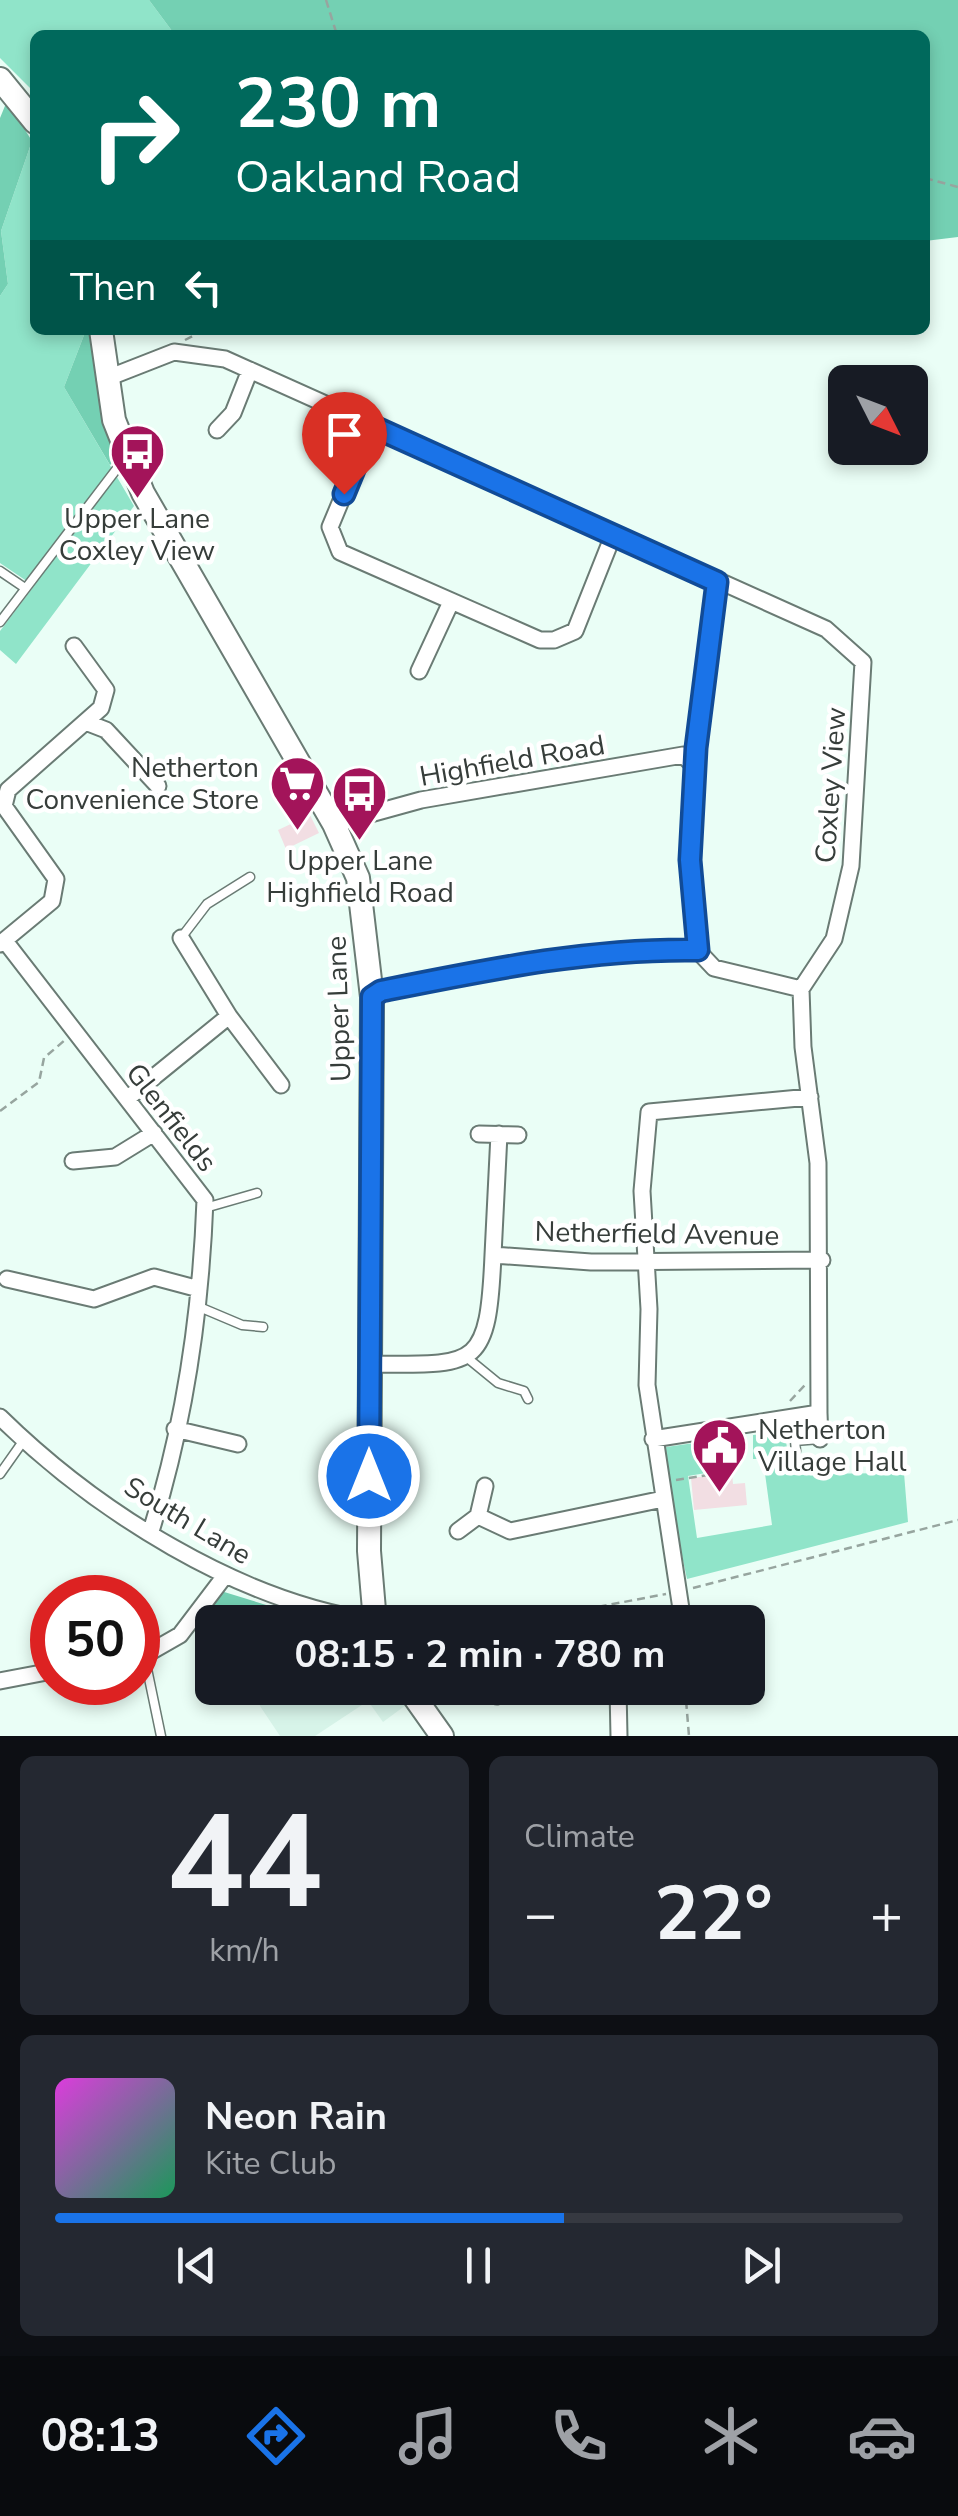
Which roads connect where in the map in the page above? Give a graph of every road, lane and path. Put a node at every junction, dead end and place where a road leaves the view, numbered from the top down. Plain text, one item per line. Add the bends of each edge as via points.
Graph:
1 (326, 0) edge
2 (335, 30) edge
3 (0, 79) edge
4 (30, 116) edge
5 (930, 179) edge
6 (958, 187) edge
7 (102, 335) edge
8 (250, 370) junction
9 (106, 379) junction
10 (372, 426) junction
11 (217, 430) dead end
12 (128, 454) junction
13 (614, 533) junction
14 (0, 570) edge
15 (717, 582) junction
16 (25, 588) junction
17 (450, 602) junction
18 (0, 622) edge
19 (74, 646) dead end
20 (409, 650) dead end
21 (88, 723) junction
22 (695, 767) junction
23 (158, 786) dead end
24 (334, 824) junction
25 (250, 876) dead end
26 (181, 938) joint
27 (2, 942) edge
28 (698, 950) junction
29 (801, 989) junction
30 (372, 997) junction
31 (229, 1016) junction
32 (74, 1033) junction
33 (281, 1085) dead end
34 (810, 1097) junction
35 (128, 1098) junction
36 (0, 1111) edge
37 (154, 1133) junction
38 (478, 1134) dead end
39 (499, 1134) junction
40 (518, 1135) dead end
41 (73, 1161) dead end
42 (257, 1193) dead end
43 (205, 1208) junction
44 (492, 1255) junction
45 (822, 1260) junction
46 (647, 1262) junction
47 (7, 1278) dead end
48 (199, 1289) junction
49 (197, 1306) junction
50 (263, 1326) dead end
51 (464, 1356) junction
52 (369, 1364) junction
53 (820, 1368) junction
54 (528, 1399) dead end
55 (820, 1413) junction
56 (0, 1416) edge
57 (772, 1420) junction
58 (175, 1428) junction
59 (653, 1439) junction
60 (820, 1439) joint
61 (24, 1440) junction
62 (238, 1444) dead end
63 (796, 1451) dead end
64 (0, 1474) edge
65 (714, 1474) dead end
66 (485, 1486) dead end
67 (662, 1491) junction
68 (478, 1516) junction
69 (151, 1531) junction
70 (458, 1531) dead end
71 (224, 1577) junction
72 (309, 1605) edge
73 (374, 1605) edge
74 (680, 1605) edge
75 (160, 1648) edge
76 (30, 1675) edge
77 (0, 1681) edge
78 (154, 1705) edge
79 (420, 1705) edge
80 (618, 1705) edge
81 (686, 1705) edge
82 (162, 1736) edge
83 (442, 1736) edge
84 (619, 1736) edge
85 (689, 1736) edge

1 - 2 path
3 - 4 main road
5 - 6 path
7 - 9 main road, Upper Lane
8 - 9 street, Coxley View via 174,352
8 - 10 street, Coxley View
8 - 11 street via 233,413
9 - 12 main road, Upper Lane
10 - 13 street, Coxley View
10 - 17 street via 330,527 333,541 340,552
12 - 16 lane
12 - 24 main road, Upper Lane via 143,493
13 - 15 street, Coxley View
13 - 17 street via 574,631 564,636 540,640
14 - 16 lane
15 - 22 street
15 - 29 street, Coxley View via 826,628 863,662 851,866 834,938
16 - 18 lane
17 - 20 street via 422,664
19 - 21 street via 106,690
21 - 23 street via 106,730
21 - 27 street via 8,790 4,806 56,879 52,901
22 - 24 street, Highfield Road via 683,755 421,800
22 - 28 street via 690,860
24 - 30 main road, Upper Lane via 358,878
25 - 26 lane via 207,904
26 - 31 street
27 - 32 street, Glenfields
28 - 29 street via 714,968
28 - 30 street via 503,967
29 - 34 street
30 - 52 main road, Upper Lane
31 - 33 street
31 - 35 street
32 - 35 street, Glenfields
32 - 36 path via 44,1058 39,1082
34 - 45 street
34 - 46 street via 649,1112 642,1191
35 - 37 street, Glenfields
37 - 41 street via 114,1157
37 - 43 street, Glenfields
38 - 39 street
39 - 40 street
39 - 44 street, Netherfield Avenue
42 - 43 lane
43 - 48 street, Glenfields
44 - 46 street, Netherfield Avenue
44 - 51 street, Netherfield Avenue via 488,1328
45 - 46 street, Netherfield Avenue
45 - 53 street
46 - 59 street
47 - 48 street via 94,1299 154,1276
48 - 49 street, Glenfields
49 - 50 lane via 242,1325
49 - 58 street, Glenfields
51 - 52 street via 454,1364
51 - 54 lane
52 - 73 main road, Upper Lane
53 - 55 street
53 - 57 path
55 - 57 street
55 - 60 street
56 - 61 street, South Lane
57 - 59 street
58 - 62 street
58 - 69 street, Glenfields
59 - 67 street
60 - 63 lane via 795,1442
61 - 64 lane
61 - 69 street, South Lane
65 - 67 path
66 - 68 street
67 - 68 street via 510,1531
67 - 74 street
68 - 70 street
69 - 71 street, South Lane
71 - 72 street, South Lane
71 - 75 street via 180,1635
76 - 77 street
78 - 82 lane
79 - 83 main road
80 - 84 street
81 - 85 path

